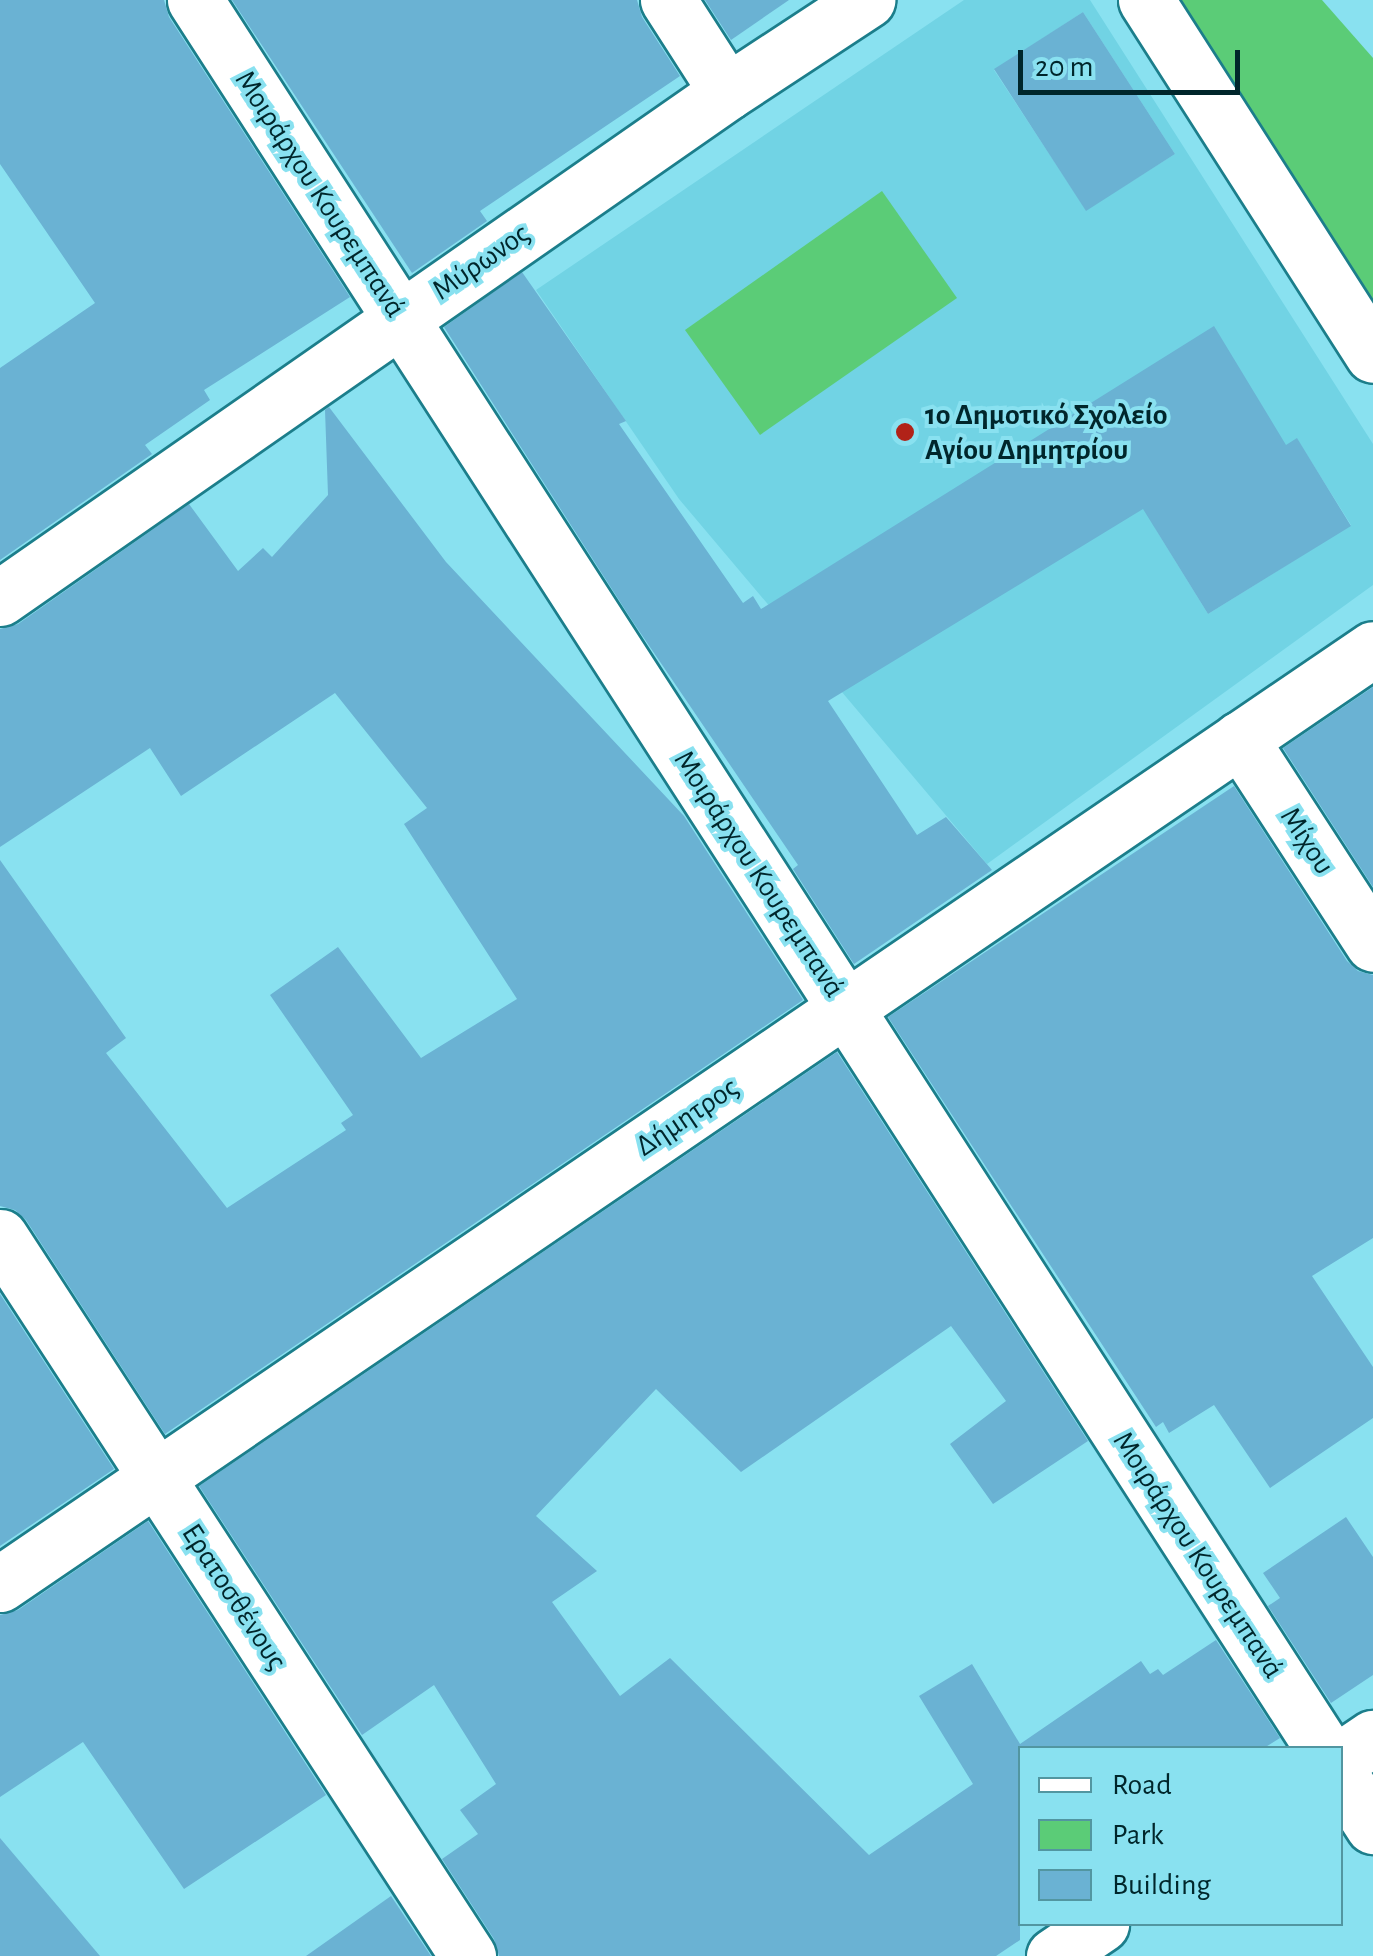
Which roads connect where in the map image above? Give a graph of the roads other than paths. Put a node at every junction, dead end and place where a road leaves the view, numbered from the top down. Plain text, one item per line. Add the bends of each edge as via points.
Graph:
1 (194, 0) edge
2 (668, 0) edge
3 (867, 0) edge
4 (1152, 2) edge
5 (727, 92) junction
6 (400, 318) junction
7 (1373, 355) edge
8 (0, 598) edge
9 (1373, 649) edge
10 (1240, 739) junction
11 (1373, 944) edge
12 (845, 1009) junction
13 (0, 1238) edge
14 (156, 1477) junction
15 (0, 1584) edge
16 (1373, 1738) edge
17 (1322, 1746) edge
18 (1343, 1758) edge
19 (1343, 1780) edge
20 (1373, 1826) edge
21 (1098, 1926) edge
22 (468, 1956) edge
23 (1054, 1956) edge

1 - 6 street, Μοιράρχου Κουρεμπανά
2 - 5 street
3 - 5 street, Μύρωνος
4 - 7 street
5 - 6 street, Μύρωνος
6 - 8 street, Μύρωνος
6 - 12 street, Μοιράρχου Κουρεμπανά
9 - 10 street, Δήμητρος
10 - 11 street, Μίχου
10 - 12 street, Δήμητρος
12 - 14 street, Δήμητρος
12 - 17 street, Μοιράρχου Κουρεμπανά
13 - 14 street, Ερατοσθένους
14 - 15 street, Δήμητρος
14 - 22 street, Ερατοσθένους
16 - 18 street
19 - 20 street
21 - 23 street

